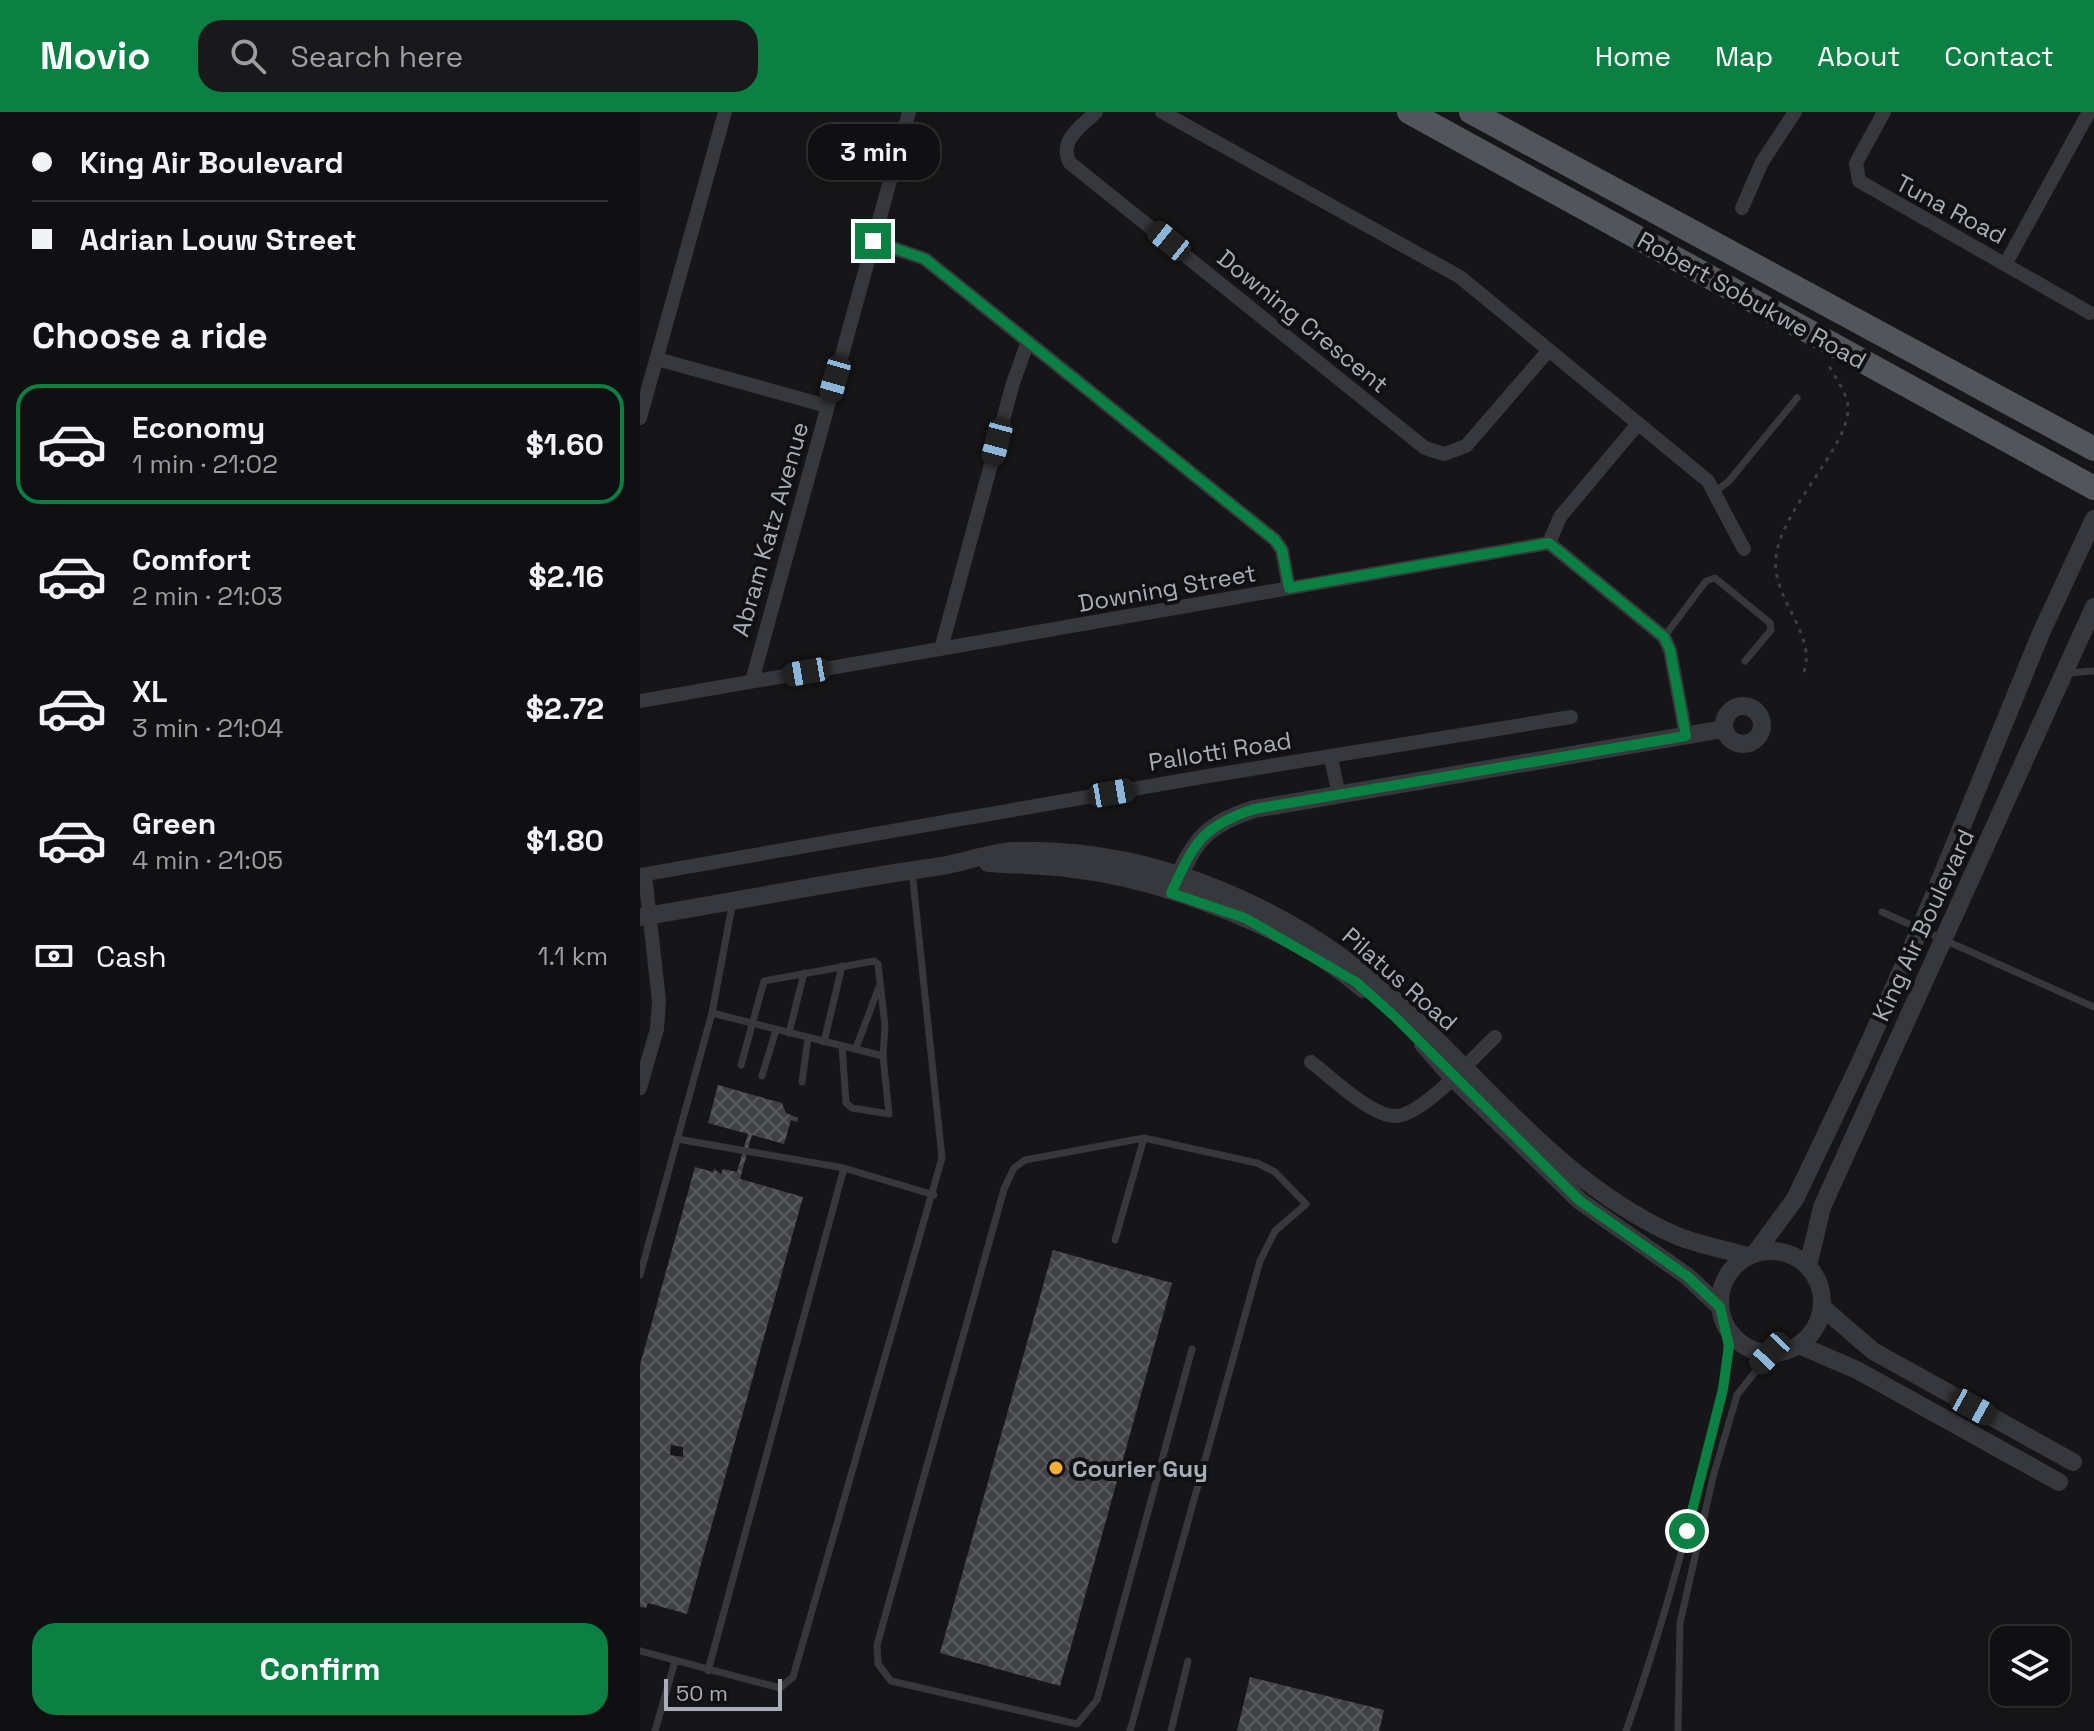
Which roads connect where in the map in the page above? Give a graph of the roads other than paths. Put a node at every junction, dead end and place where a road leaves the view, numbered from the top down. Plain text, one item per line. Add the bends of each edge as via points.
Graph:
1 (725, 112) edge
2 (909, 112) edge
3 (1096, 112) edge
4 (1162, 112) edge
5 (1409, 112) edge
6 (1471, 112) edge
7 (1795, 112) edge
8 (1884, 112) edge
9 (2089, 112) edge
10 (1742, 208) dead end
11 (873, 241) junction
12 (2006, 263) junction
13 (2090, 313) dead end
14 (1028, 341) junction
15 (1549, 350) junction
16 (657, 359) junction
17 (1797, 398) dead end
18 (827, 406) junction
19 (640, 418) edge
20 (1637, 425) junction
21 (2094, 449) edge
22 (2094, 488) edge
23 (1716, 491) junction
24 (2094, 519) edge
25 (1549, 543) junction
26 (1744, 549) dead end
27 (1289, 588) junction
28 (2094, 608) edge
29 (1664, 637) junction
30 (941, 649) junction
31 (1745, 661) dead end
32 (2094, 671) edge
33 (2065, 673) junction
34 (752, 681) junction
35 (640, 701) edge
36 (1571, 717) dead end
37 (1724, 729) dead end
38 (1686, 736) junction
39 (1331, 758) junction
40 (1339, 795) junction
41 (912, 869) junction
42 (642, 875) edge
43 (1175, 885) junction
44 (733, 899) junction
45 (1882, 912) dead end
46 (645, 916) edge
47 (1920, 929) junction
48 (1942, 940) junction
49 (842, 966) junction
50 (804, 973) junction
51 (880, 985) junction
52 (2094, 1007) edge
53 (712, 1013) junction
54 (752, 1024) junction
55 (776, 1030) junction
56 (789, 1033) junction
57 (1495, 1037) dead end
58 (808, 1038) junction
59 (824, 1042) junction
60 (842, 1046) junction
61 (856, 1048) junction
62 (883, 1056) junction
63 (1311, 1062) dead end
64 (741, 1065) dead end
65 (1457, 1072) junction
66 (762, 1076) dead end
67 (802, 1082) dead end
68 (640, 1088) edge
69 (1144, 1138) junction
70 (677, 1139) junction
71 (844, 1168) junction
72 (934, 1195) junction
73 (1115, 1240) dead end
74 (1752, 1254) junction
75 (1808, 1266) junction
76 (640, 1275) edge
77 (1720, 1307) junction
78 (1822, 1307) junction
79 (1725, 1326) junction
80 (1799, 1345) junction
81 (1192, 1349) dead end
82 (1770, 1353) junction
83 (2073, 1462) dead end
84 (2059, 1482) dead end
85 (640, 1651) edge
86 (675, 1661) junction
87 (1188, 1661) dead end
88 (708, 1671) junction
89 (655, 1731) edge
90 (1130, 1731) edge
91 (1171, 1731) edge
92 (1626, 1731) edge
93 (1678, 1731) edge

1 - 16 street
2 - 11 street, Abram Katz Avenue
3 - 15 street, Downing Crescent via 1070,136 1070,163 1425,448 1444,454 1466,446
4 - 15 street via 1445,267
5 - 22 main road, Robert Sobukwe Road
6 - 21 main road, Robert Sobukwe Road
7 - 10 street via 1762,162
8 - 12 street, Tuna Road via 1856,163 1859,181
9 - 12 street
11 - 14 street via 925,259
11 - 18 street, Abram Katz Avenue
12 - 13 street, Tuna Road
14 - 27 street via 1275,540
14 - 30 street
15 - 20 street
16 - 18 street
16 - 19 street
17 - 23 lane
18 - 34 street, Abram Katz Avenue
20 - 23 street
20 - 25 street via 1560,517
23 - 26 street
24 - 47 street, King Air Boulevard via 2041,633
25 - 27 street, Downing Street
25 - 29 street
27 - 30 street, Downing Street
28 - 33 street, King Air Boulevard
29 - 31 lane via 1706,581 1715,578 1770,623 1771,630
29 - 38 street
30 - 34 street, Downing Street
32 - 33 lane
33 - 48 street, King Air Boulevard
34 - 35 street, Downing Street
36 - 39 street, Pallotti Road
37 - 38 street
38 - 40 street
39 - 40 street
39 - 42 street, Pallotti Road
40 - 43 street via 1227,818 1199,838
41 - 43 street, Pilatus Road via 965,862 1075,869
41 - 44 street
41 - 72 lane via 942,1137
42 - 46 street
43 - 65 street, Pilatus Road via 1356,982
44 - 46 street
44 - 53 lane
45 - 47 lane
46 - 68 street via 659,1001 657,1029
47 - 48 lane
47 - 74 street, King Air Boulevard via 1795,1199
48 - 52 lane
48 - 75 street, King Air Boulevard via 1822,1207
49 - 50 lane
49 - 51 lane via 874,961
49 - 59 lane
50 - 54 lane via 764,981
50 - 56 lane
51 - 61 lane
51 - 62 lane
53 - 54 lane
53 - 70 lane
54 - 55 lane
54 - 64 lane
55 - 56 lane
55 - 66 lane
56 - 58 lane
57 - 65 street
58 - 59 lane
58 - 67 lane
59 - 60 lane
60 - 61 lane
60 - 62 lane via 846,1103 884,1115 890,1111
61 - 62 lane
63 - 65 street via 1374,1110 1392,1117 1414,1111
65 - 74 street, Pilatus Road via 1608,1195 1676,1235
65 - 77 street, Pilatus Road via 1580,1201 1687,1276
69 - 73 lane
69 - 81 lane via 1034,1156 1007,1179 877,1645 878,1664 891,1681 1077,1724 1097,1700
69 - 90 lane via 1257,1163 1287,1182 1306,1204 1275,1231 1260,1261
70 - 71 lane
70 - 76 lane
71 - 72 lane
71 - 88 lane
72 - 88 lane via 793,1677 780,1688
74 - 75 street via 1789,1254
74 - 77 street via 1723,1282
75 - 78 street via 1822,1292
77 - 79 street
78 - 80 street via 1819,1322
78 - 83 street via 1873,1351
79 - 82 street via 1738,1341
79 - 92 lane via 1729,1346 1723,1389 1665,1614
80 - 82 street
80 - 84 street via 1857,1370
82 - 93 lane via 1737,1395 1713,1477 1680,1623
85 - 86 lane
86 - 88 lane
86 - 89 lane
87 - 91 lane

